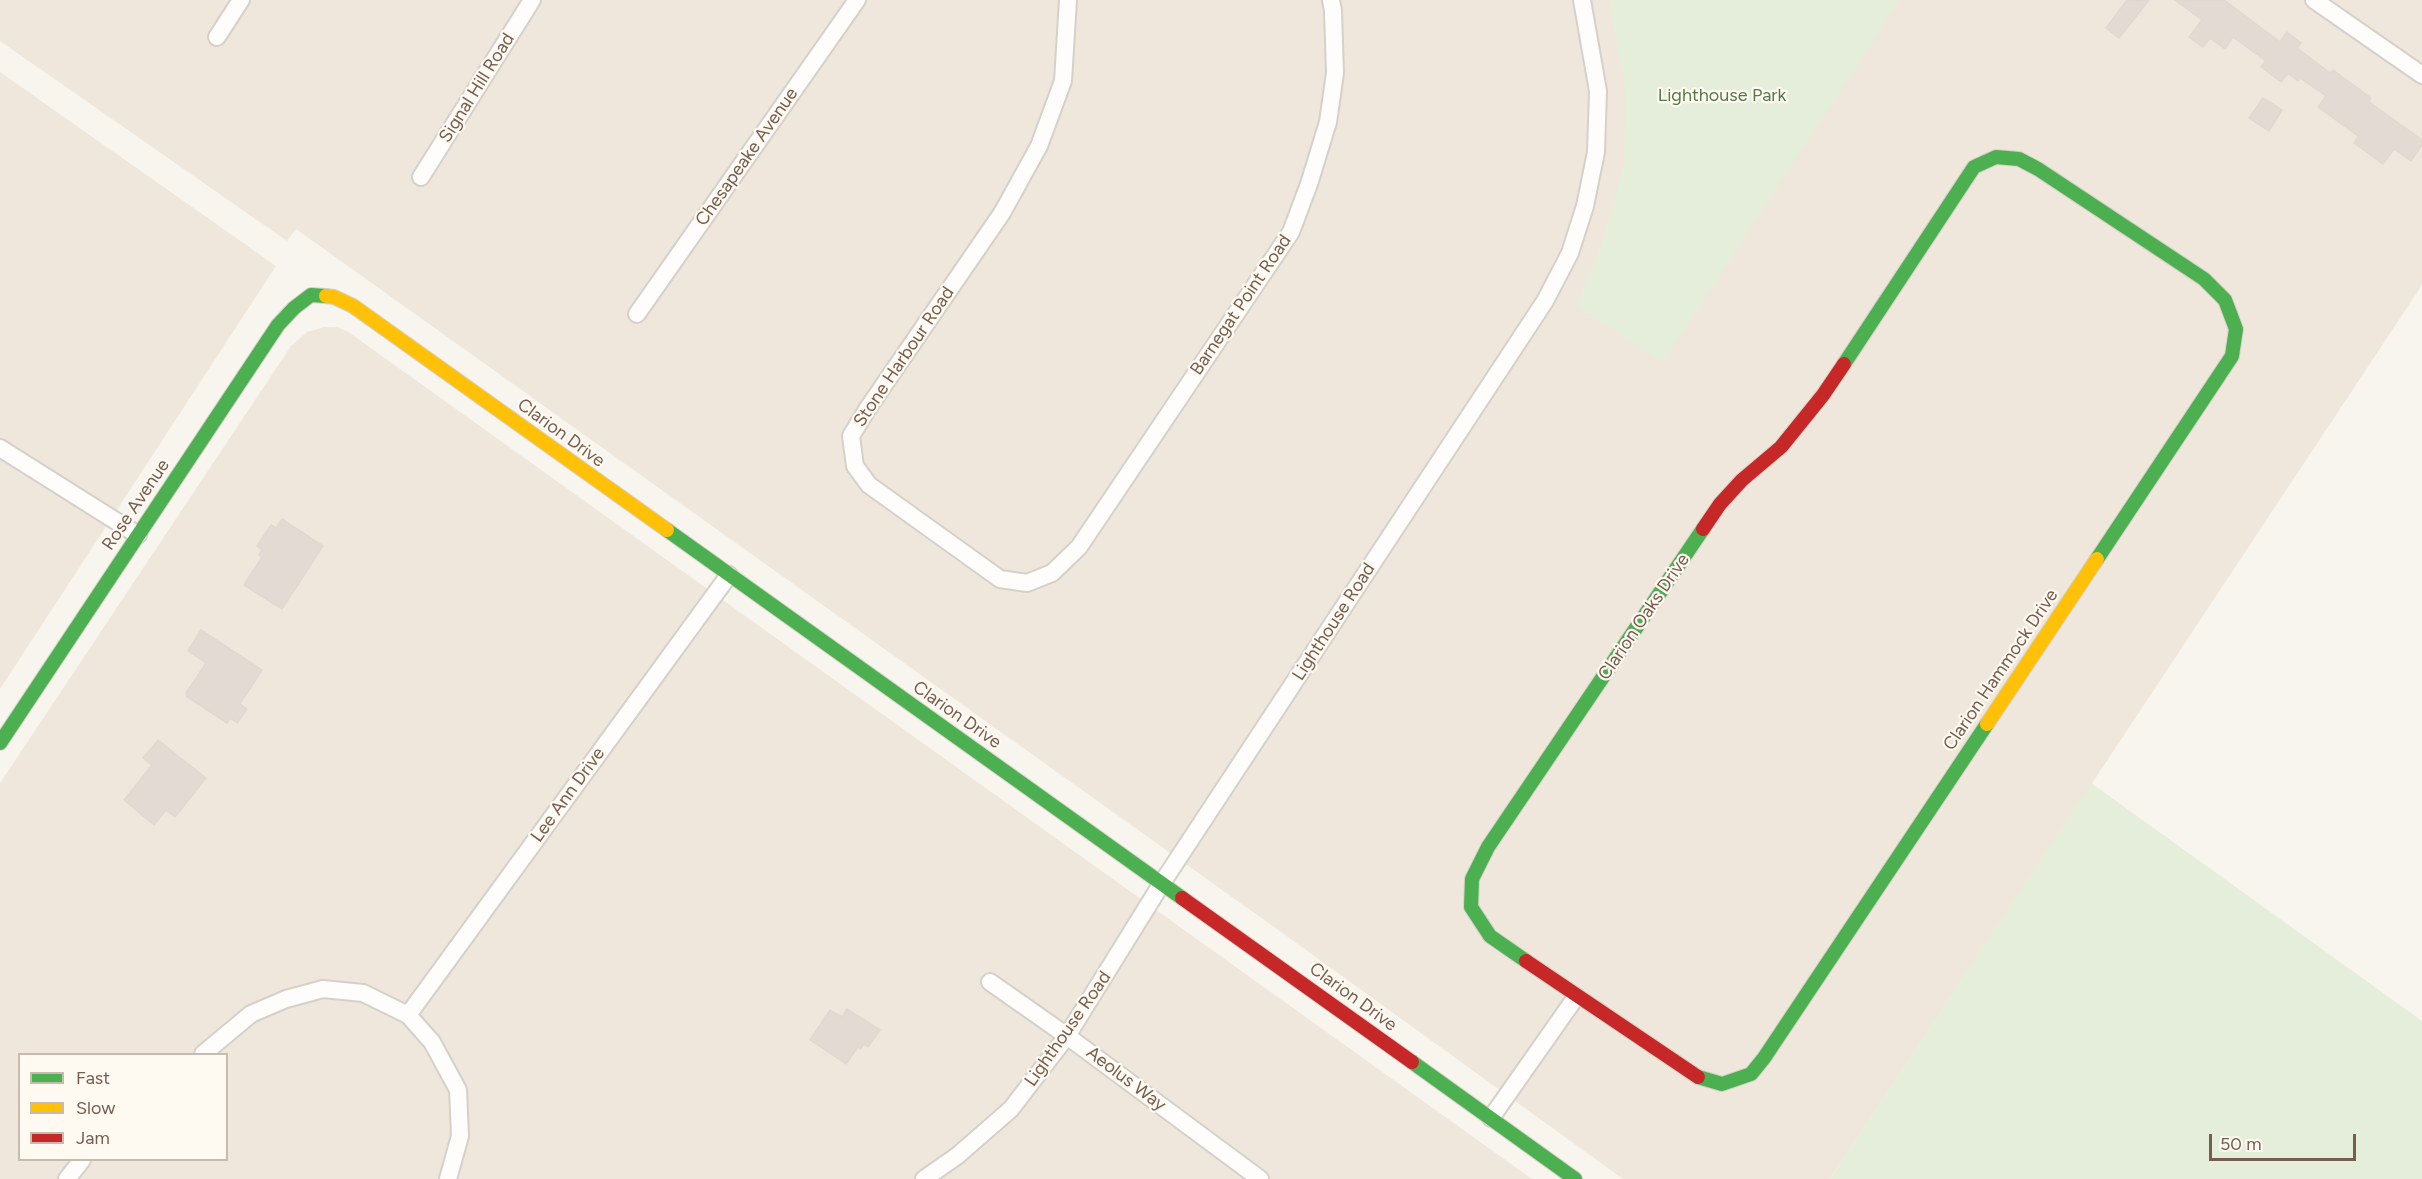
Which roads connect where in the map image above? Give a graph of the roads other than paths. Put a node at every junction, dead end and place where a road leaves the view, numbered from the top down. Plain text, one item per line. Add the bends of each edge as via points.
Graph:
1 (240, 0) edge
2 (532, 0) edge
3 (857, 0) edge
4 (1068, 0) edge
5 (1331, 0) edge
6 (1581, 0) edge
7 (2314, 0) edge
8 (217, 37) dead end
9 (2422, 75) edge
10 (2038, 169) joint
11 (421, 177) dead end
12 (311, 295) joint
13 (637, 314) dead end
14 (0, 448) edge
15 (138, 535) junction
16 (1079, 547) joint
17 (729, 575) junction
18 (0, 743) edge
19 (1162, 883) junction
20 (990, 982) dead end
21 (1576, 997) junction
22 (408, 1015) junction
23 (1067, 1036) junction
24 (204, 1053) edge
25 (1491, 1118) junction
26 (81, 1161) edge
27 (67, 1179) edge
28 (448, 1179) edge
29 (924, 1179) edge
30 (1260, 1179) edge
31 (1575, 1179) edge

1 - 8 street
2 - 11 street, Signal Hill Road
3 - 13 street, Chesapeake Avenue
4 - 16 street, Stone Harbour Road via 1063,81 1039,146 1002,213 851,436 855,466 869,484 1000,579 1027,583 1052,573
5 - 16 street, Barnegat Point Road via 1335,73 1328,123 1291,232
6 - 19 street, Lighthouse Road via 1598,91 1596,152 1570,253 1545,302
7 - 9 street
10 - 21 street, Clarion Oaks Drive via 2019,159 1996,158 1974,167 1823,395 1781,447 1720,504 1488,847 1472,879 1471,907 1490,936
10 - 21 street, Clarion Hammock Drive via 2204,279 2225,300 2236,329 2232,356 1751,1074 1722,1084 1696,1077
12 - 15 street, Rose Avenue via 278,325
12 - 17 street, Clarion Drive via 334,297 353,306
14 - 15 street
15 - 18 street, Rose Avenue
17 - 19 street, Clarion Drive
17 - 22 street, Lee Ann Drive
19 - 23 street, Lighthouse Road
19 - 25 street, Clarion Drive
20 - 23 street, Aeolus Way
21 - 25 street
22 - 24 street via 363,993 323,989 251,1014
22 - 28 street via 432,1041 458,1090 459,1136
23 - 29 street, Lighthouse Road via 1011,1110
23 - 30 street, Aeolus Way
25 - 31 street, Clarion Drive
26 - 27 street

